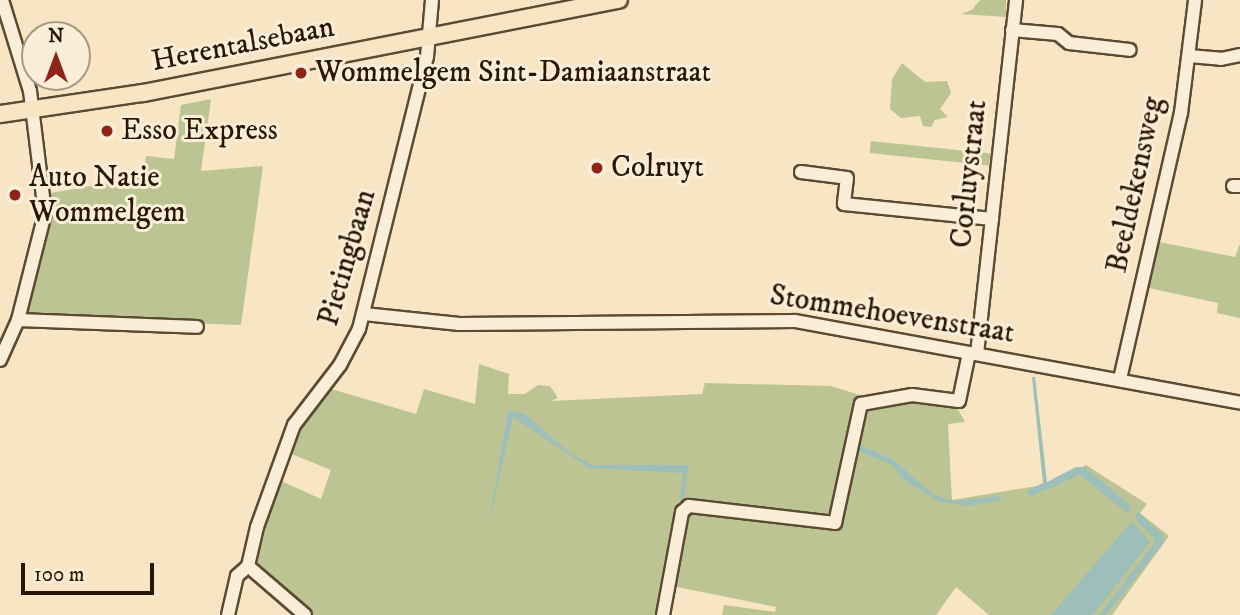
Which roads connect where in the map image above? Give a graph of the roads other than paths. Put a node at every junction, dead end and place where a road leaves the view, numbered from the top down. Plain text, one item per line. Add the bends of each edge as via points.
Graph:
1 (2, 0) edge
2 (432, 0) edge
3 (619, 0) edge
4 (1016, 0) edge
5 (1195, 0) edge
6 (1012, 30) junction
7 (429, 36) junction
8 (1130, 50) dead end
9 (1240, 55) edge
10 (1189, 56) junction
11 (31, 110) junction
12 (0, 114) edge
13 (801, 172) dead end
14 (992, 219) junction
15 (364, 314) junction
16 (18, 320) junction
17 (197, 327) dead end
18 (973, 353) junction
19 (0, 359) edge
20 (1120, 379) junction
21 (1240, 403) edge
22 (248, 566) junction
23 (228, 615) edge
24 (305, 615) edge
25 (663, 615) edge

1 - 11 street
2 - 7 street, Pietingbaan
3 - 7 main road, Herentalsebaan
4 - 6 street, Corluystraat
5 - 10 street, Beeldekensweg
6 - 8 street via 1058,34 1069,43
6 - 14 street, Corluystraat
7 - 11 main road, Herentalsebaan via 143,93
7 - 15 street, Pietingbaan
9 - 10 street via 1220,59
10 - 20 street, Beeldekensweg via 1181,113
11 - 12 main road, Herentalsebaan
11 - 16 street via 45,214
13 - 14 street via 847,178 844,204
14 - 18 street, Corluystraat
15 - 18 street, Stommehoevenstraat via 459,324 768,319
15 - 22 street, Pietingbaan via 346,356 294,425 257,527
16 - 17 street
16 - 19 street
18 - 20 street, Stommehoevenstraat
18 - 25 street, Corluystraat via 959,401 912,396 867,400 855,415 835,523 688,506 682,512
20 - 21 street, Stommehoevenstraat
22 - 23 street, Pietingbaan via 237,576
22 - 24 street

